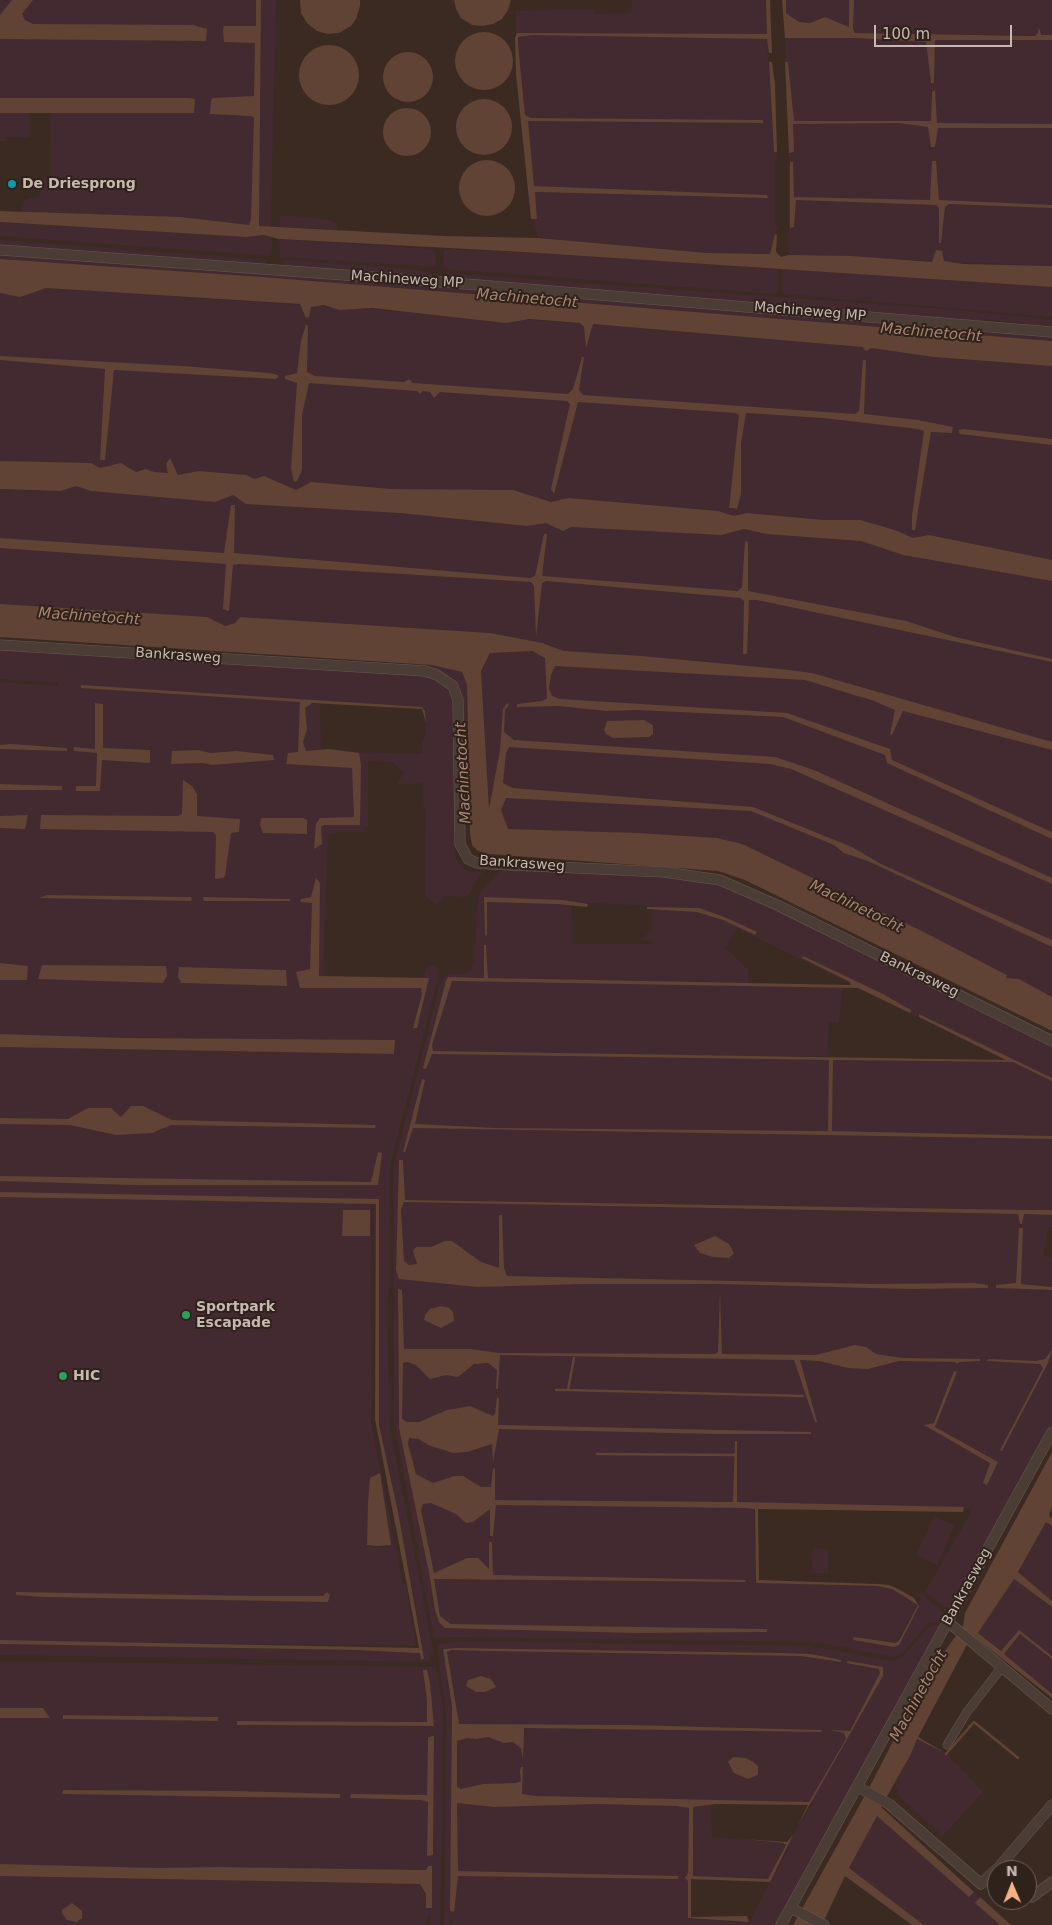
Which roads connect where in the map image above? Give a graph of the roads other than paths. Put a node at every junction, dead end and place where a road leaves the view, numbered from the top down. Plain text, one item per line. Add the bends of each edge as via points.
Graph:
1 (0, 250) edge
2 (1052, 332) edge
3 (0, 645) edge
4 (1052, 1041) edge
5 (1052, 1432) edge
6 (952, 1624) junction
7 (1002, 1667) junction
8 (1052, 1709) edge
9 (947, 1745) dead end
10 (862, 1789) junction
11 (1052, 1805) edge
12 (1008, 1860) edge
13 (987, 1880) edge
14 (1052, 1882) edge
15 (1037, 1893) edge
16 (795, 1910) junction
17 (781, 1925) edge
18 (824, 1925) edge

1 - 2 street, Machineweg MP
3 - 4 street, Bankrasweg via 425,671 437,675 453,686 458,700 460,844 468,859 490,864 664,872 720,880 777,904
5 - 6 street, Bankrasweg
6 - 7 street
6 - 10 street, Bankrasweg
7 - 8 street
7 - 9 street via 967,1712
10 - 13 street via 889,1804 981,1884
10 - 16 street, Bankrasweg
11 - 12 street
14 - 15 street
16 - 17 street, Bankrasweg
16 - 18 street

